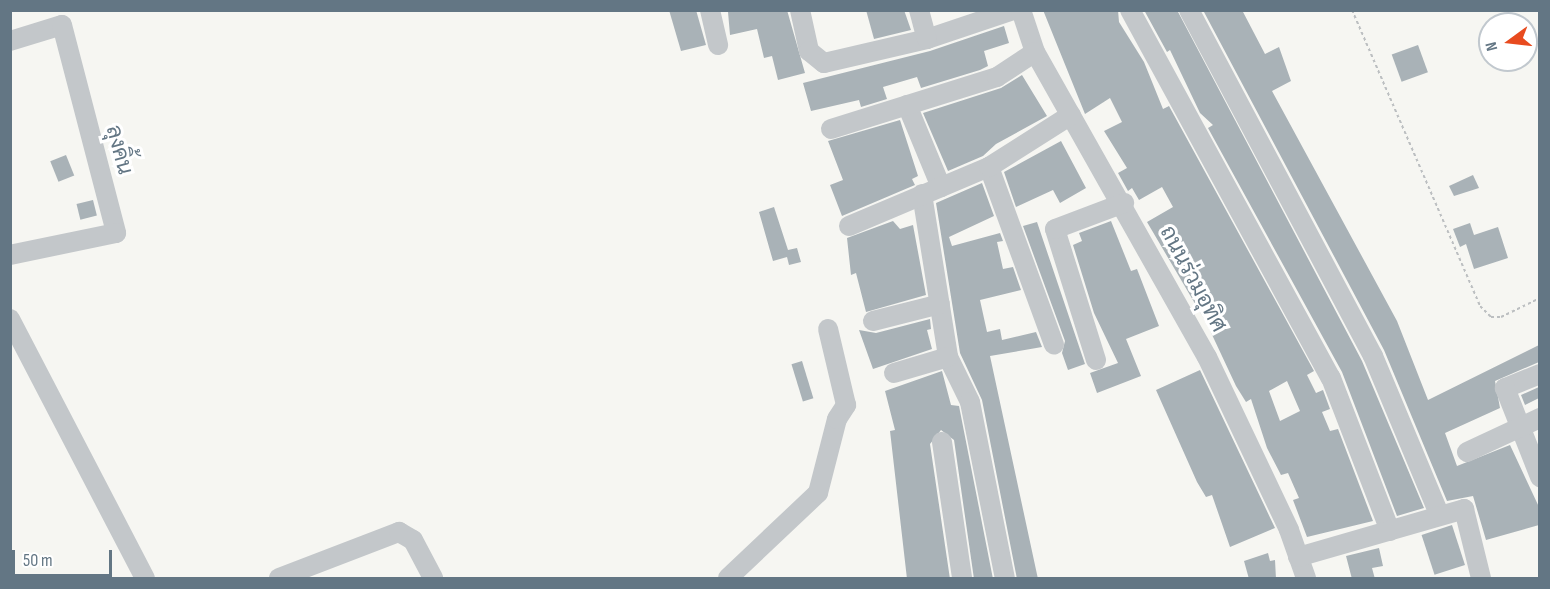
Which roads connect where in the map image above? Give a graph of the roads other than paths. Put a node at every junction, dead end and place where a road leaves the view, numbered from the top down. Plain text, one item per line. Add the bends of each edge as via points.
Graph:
1 (710, 10) edge
2 (800, 10) edge
3 (919, 10) edge
4 (1130, 10) edge
5 (1189, 10) edge
6 (1010, 11) edge
7 (927, 39) junction
8 (10, 41) edge
9 (718, 45) dead end
10 (1035, 52) junction
11 (907, 105) junction
12 (1071, 115) junction
13 (831, 129) dead end
14 (989, 166) junction
15 (941, 187) junction
16 (922, 194) junction
17 (1124, 203) junction
18 (849, 226) dead end
19 (10, 255) edge
20 (940, 304) junction
21 (10, 319) edge
22 (873, 321) dead end
23 (828, 329) dead end
24 (1054, 345) dead end
25 (948, 357) junction
26 (1096, 360) dead end
27 (894, 372) dead end
28 (1539, 374) edge
29 (1539, 418) edge
30 (1521, 428) junction
31 (942, 442) dead end
32 (1467, 452) dead end
33 (1539, 477) edge
34 (1439, 514) junction
35 (1390, 531) junction
36 (1298, 557) junction
37 (145, 579) edge
38 (279, 579) edge
39 (433, 579) edge
40 (728, 579) edge
41 (962, 579) edge
42 (1005, 579) edge
43 (1306, 579) edge
44 (1481, 579) edge

1 - 9 street
2 - 7 street via 809,51 824,63
3 - 7 street
4 - 35 street via 1330,378
5 - 34 street via 1373,356
6 - 7 street
6 - 10 street, ถนนร่วมอุทิศ
8 - 19 street, ลุงคิ้น via 62,25 116,233
10 - 11 street via 998,77
10 - 12 street, ถนนร่วมอุทิศ
11 - 13 street
11 - 15 street
12 - 14 street
12 - 17 street, ถนนร่วมอุทิศ
14 - 15 street
14 - 24 street
15 - 16 street
16 - 18 street
16 - 20 street
17 - 26 street via 1055,229
17 - 36 street, ถนนร่วมอุทิศ via 1208,357
20 - 22 street
20 - 25 street
21 - 37 street
23 - 40 street via 846,405 837,419 818,493
25 - 27 street
25 - 42 street via 970,402
28 - 30 street via 1505,388
29 - 30 street
30 - 32 street
30 - 33 street
31 - 41 street
34 - 35 street
34 - 44 street via 1464,509
35 - 36 street
36 - 43 street, ถนนร่วมอุทิศ
38 - 39 street via 404,532

